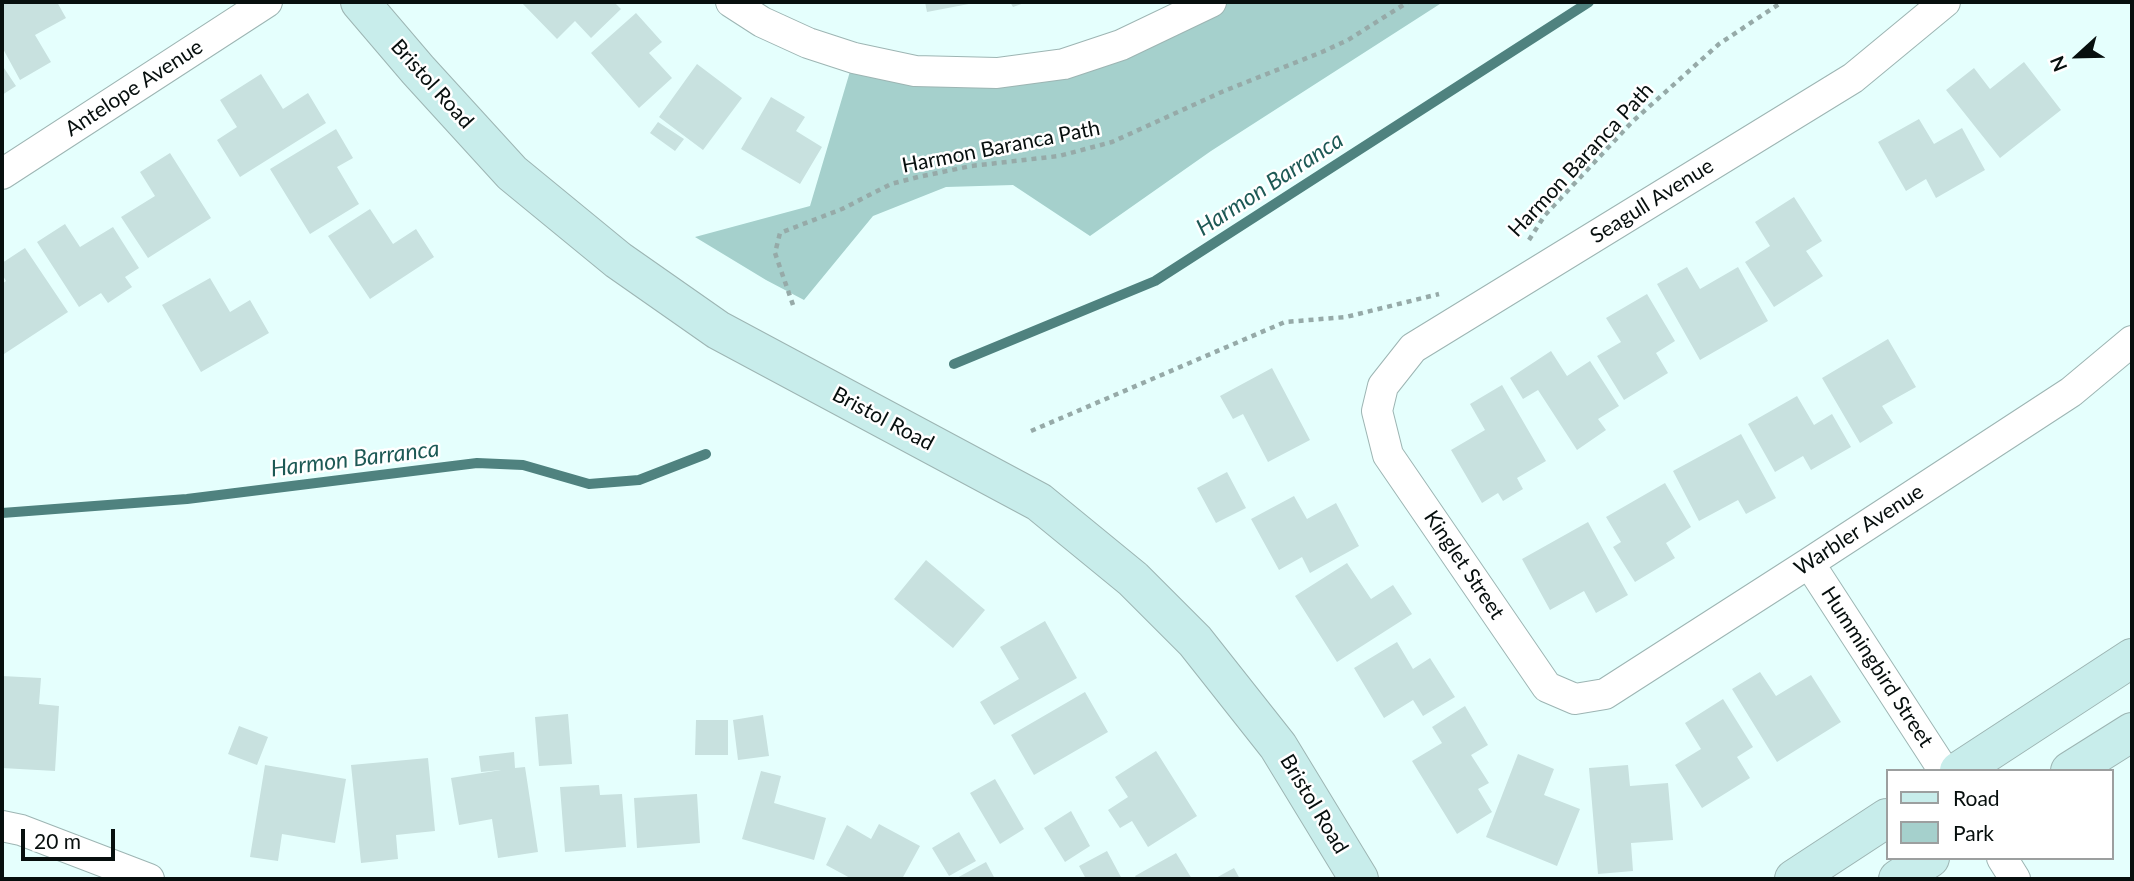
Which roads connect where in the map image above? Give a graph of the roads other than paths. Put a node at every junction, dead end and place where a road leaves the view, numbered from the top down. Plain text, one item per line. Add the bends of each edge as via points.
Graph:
1 (267, 2) edge
2 (360, 2) edge
3 (731, 2) edge
4 (1211, 2) edge
5 (1945, 2) edge
6 (2, 174) edge
7 (2132, 341) edge
8 (1377, 411) joint
9 (1809, 563) junction
10 (2132, 658) edge
11 (1575, 699) joint
12 (2132, 732) edge
13 (1278, 746) junction
14 (1943, 769) edge
15 (1962, 769) edge
16 (2073, 769) edge
17 (1885, 819) edge
18 (2, 826) edge
19 (1927, 860) edge
20 (2002, 860) edge
21 (149, 879) edge
22 (1359, 879) edge
23 (1387, 879) edge
24 (1794, 879) edge
25 (1898, 879) edge
26 (2015, 879) edge

1 - 6 street, Antelope Avenue
2 - 13 street, Bristol Road via 512,173 618,261 718,330 1039,502 1133,579 1195,641
3 - 4 street via 808,43 854,58 915,71 997,73 1064,64 1121,45
5 - 8 street, Seagull Avenue via 1853,78 1413,348 1382,386
7 - 9 street, Warbler Avenue via 2071,392
8 - 11 street, Kinglet Street via 1388,455 1547,687
9 - 11 street, Warbler Avenue via 1605,694
9 - 14 street, Hummingbird Street
10 - 15 street
12 - 16 street
13 - 22 street, Bristol Road
13 - 23 street via 1357,832
17 - 24 street
18 - 21 street
19 - 25 street
20 - 26 street

